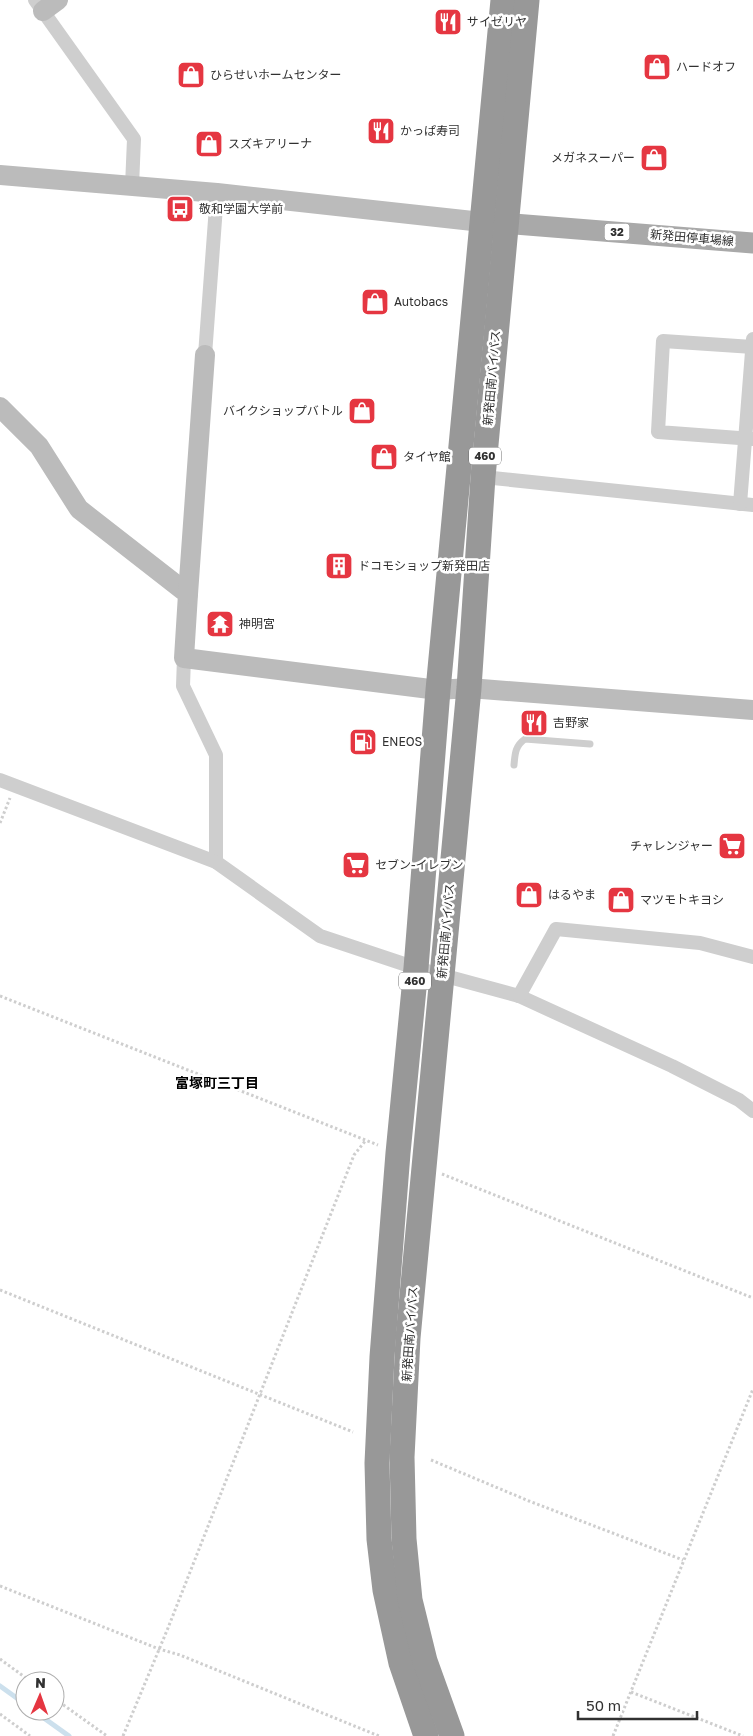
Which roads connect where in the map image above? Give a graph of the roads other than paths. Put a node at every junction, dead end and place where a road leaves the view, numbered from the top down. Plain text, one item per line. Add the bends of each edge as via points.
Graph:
1 (503, 0) edge
2 (527, 0) edge
3 (45, 4) edge
4 (0, 175) edge
5 (132, 186) junction
6 (217, 193) junction
7 (482, 222) junction
8 (507, 223) junction
9 (753, 243) edge
10 (753, 338) edge
11 (753, 347) edge
12 (205, 355) joint
13 (0, 407) edge
14 (749, 439) edge
15 (483, 477) junction
16 (747, 505) edge
17 (188, 594) junction
18 (184, 658) junction
19 (469, 688) junction
20 (438, 690) junction
21 (753, 710) edge
22 (590, 744) dead end
23 (514, 765) dead end
24 (0, 780) edge
25 (216, 862) junction
26 (753, 956) edge
27 (416, 968) junction
28 (442, 975) junction
29 (519, 996) junction
30 (753, 1111) edge
31 (426, 1736) edge
32 (452, 1736) edge

1 - 7 highway, 新発田南バイパス / 460
2 - 8 highway, 新発田南バイパス / 460
3 - 5 street via 134,139
4 - 5 street
5 - 6 street
6 - 7 street
6 - 12 street
7 - 8 main road, 新発田停車場線 / 32
7 - 20 highway, 新発田南バイパス / 460
8 - 9 main road, 新発田停車場線 / 32
8 - 15 highway, 新発田南バイパス / 460
10 - 11 street
11 - 14 street
11 - 14 street via 663,341 658,432
12 - 17 street
13 - 17 street via 39,446 79,509
14 - 16 street
15 - 16 street
15 - 19 highway, 新発田南バイパス / 460
17 - 18 street
18 - 20 street
18 - 25 street via 183,686 216,755
19 - 20 street
19 - 21 street
19 - 28 highway, 新発田南バイパス / 460
20 - 27 highway, 新発田南バイパス / 460
22 - 23 lane via 525,739 515,751
24 - 25 street
25 - 27 street via 320,936
26 - 29 street via 700,943 556,929
27 - 28 street
27 - 31 highway, 新発田南バイパス / 460 via 398,1153 377,1464 379,1539 385,1590 401,1662
28 - 29 street
28 - 32 highway, 新発田南バイパス / 460 via 408,1338 402,1457 404,1539 410,1600 425,1661
29 - 30 street via 672,1066 739,1100

